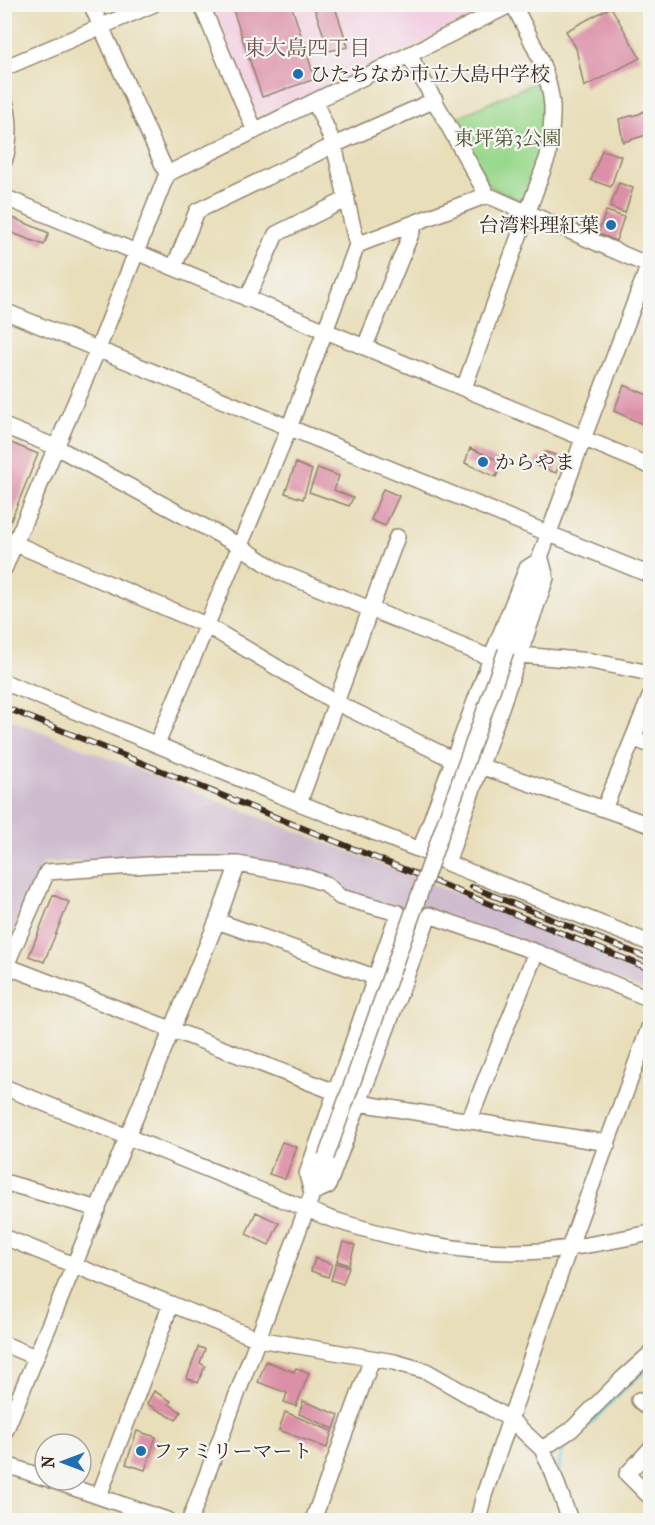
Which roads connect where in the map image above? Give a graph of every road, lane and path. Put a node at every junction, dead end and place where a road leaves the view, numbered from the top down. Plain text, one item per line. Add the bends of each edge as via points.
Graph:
1 (91, 4) edge
2 (154, 4) edge
3 (201, 4) edge
4 (512, 4) edge
5 (101, 27) junction
6 (409, 55) junction
7 (4, 68) edge
8 (4, 99) edge
9 (435, 100) junction
10 (315, 102) junction
11 (255, 131) junction
12 (334, 145) junction
13 (4, 162) edge
14 (167, 174) junction
15 (487, 195) junction
16 (4, 197) edge
17 (346, 199) junction
18 (527, 213) junction
19 (415, 224) junction
20 (357, 245) junction
21 (136, 252) junction
22 (650, 265) edge
23 (174, 267) junction
24 (247, 299) junction
25 (4, 311) edge
26 (326, 330) junction
27 (365, 346) junction
28 (98, 349) junction
29 (464, 388) junction
30 (4, 426) edge
31 (289, 428) junction
32 (583, 439) junction
33 (56, 447) junction
34 (651, 466) edge
35 (550, 534) junction
36 (397, 537) dead end
37 (10, 541) edge
38 (240, 546) junction
39 (541, 559) junction
40 (4, 569) edge
41 (651, 575) edge
42 (369, 609) junction
43 (206, 625) junction
44 (513, 653) junction
45 (491, 658) junction
46 (651, 673) edge
47 (4, 682) edge
48 (651, 697) edge
49 (335, 702) junction
50 (633, 738) junction
51 (157, 744) junction
52 (651, 745) edge
53 (454, 760) junction
54 (480, 766) junction
55 (298, 802) junction
56 (604, 809) junction
57 (651, 825) edge
58 (420, 850) junction
59 (447, 862) junction
60 (238, 864) junction
61 (217, 921) junction
62 (651, 943) edge
63 (536, 952) junction
64 (6, 967) edge
65 (376, 978) junction
66 (651, 999) edge
67 (651, 1025) edge
68 (172, 1030) junction
69 (4, 1087) edge
70 (335, 1092) junction
71 (359, 1103) junction
72 (469, 1121) junction
73 (128, 1137) junction
74 (608, 1143) junction
75 (4, 1182) edge
76 (312, 1193) junction
77 (98, 1209) junction
78 (305, 1209) junction
79 (651, 1233) edge
80 (4, 1237) edge
81 (569, 1248) junction
82 (75, 1264) junction
83 (171, 1305) junction
84 (258, 1339) junction
85 (4, 1344) edge
86 (651, 1354) edge
87 (35, 1357) junction
88 (372, 1359) junction
89 (510, 1419) junction
90 (4, 1434) edge
91 (542, 1449) junction
92 (651, 1449) edge
93 (4, 1464) edge
94 (33, 1474) edge
95 (87, 1492) edge
96 (99, 1496) junction
97 (651, 1497) edge
98 (167, 1521) edge
99 (190, 1521) edge
100 (313, 1521) edge
101 (478, 1521) edge
102 (570, 1521) edge

1 - 5 street
2 - 5 street
3 - 11 street
4 - 6 street
4 - 18 street via 536,49 552,104 548,156
5 - 7 street
5 - 14 street
6 - 9 street
6 - 10 street
8 - 13 street via 9,137
9 - 12 street
9 - 15 street
10 - 11 street
10 - 12 street
11 - 14 street
12 - 17 street
12 - 23 street via 197,211
14 - 21 street
15 - 18 street
15 - 19 street
16 - 21 street
17 - 20 street
17 - 24 street via 276,234
18 - 22 street
18 - 29 street
19 - 20 street
19 - 27 street
20 - 26 street
21 - 23 street
21 - 28 street
22 - 32 street
23 - 24 street
24 - 26 street
25 - 28 street
26 - 27 street
26 - 31 street
27 - 29 street
28 - 31 street
28 - 33 street
29 - 32 street
30 - 33 street
31 - 35 street
31 - 38 street
32 - 34 street
32 - 35 street
33 - 37 street
33 - 38 street
35 - 39 street
35 - 41 street
36 - 42 street
37 - 40 street
37 - 43 street
38 - 42 street via 279,572
38 - 43 street
39 - 44 street
39 - 45 street via 527,568
42 - 45 street
42 - 49 street
43 - 49 street
43 - 51 street
44 - 46 street via 591,661
44 - 54 street
44 - 76 street, bridge
45 - 53 street
47 - 51 street
48 - 50 street
49 - 53 street
49 - 55 street
50 - 52 street
50 - 56 street
51 - 55 street
53 - 58 street
54 - 56 street
54 - 59 street
55 - 58 street
56 - 57 street
58 - 59 street
59 - 62 street
60 - 61 street
60 - 64 street via 163,864 47,872
60 - 65 street via 303,876 326,884 340,897 398,913
61 - 65 street
61 - 68 street
63 - 66 street
63 - 71 street via 429,915
63 - 72 street
64 - 68 street
65 - 70 street
67 - 74 street
68 - 70 street
68 - 73 street
69 - 73 street
70 - 76 street via 307,1173
71 - 72 street
71 - 76 street via 328,1186
72 - 74 street
73 - 77 street
73 - 78 street
74 - 81 street
75 - 77 street
76 - 78 street
77 - 82 street
78 - 81 street via 428,1245 501,1251
78 - 84 street
79 - 81 street
80 - 82 street
81 - 89 street
82 - 83 street
82 - 87 street
83 - 84 street
83 - 96 street
84 - 88 street
84 - 99 street
85 - 87 street
86 - 91 street via 571,1430
87 - 90 street
88 - 89 street via 426,1371
88 - 100 street
89 - 91 street
89 - 101 street
91 - 102 street
92 - 97 street via 627,1474
93 - 94 street
95 - 96 street
96 - 98 street

